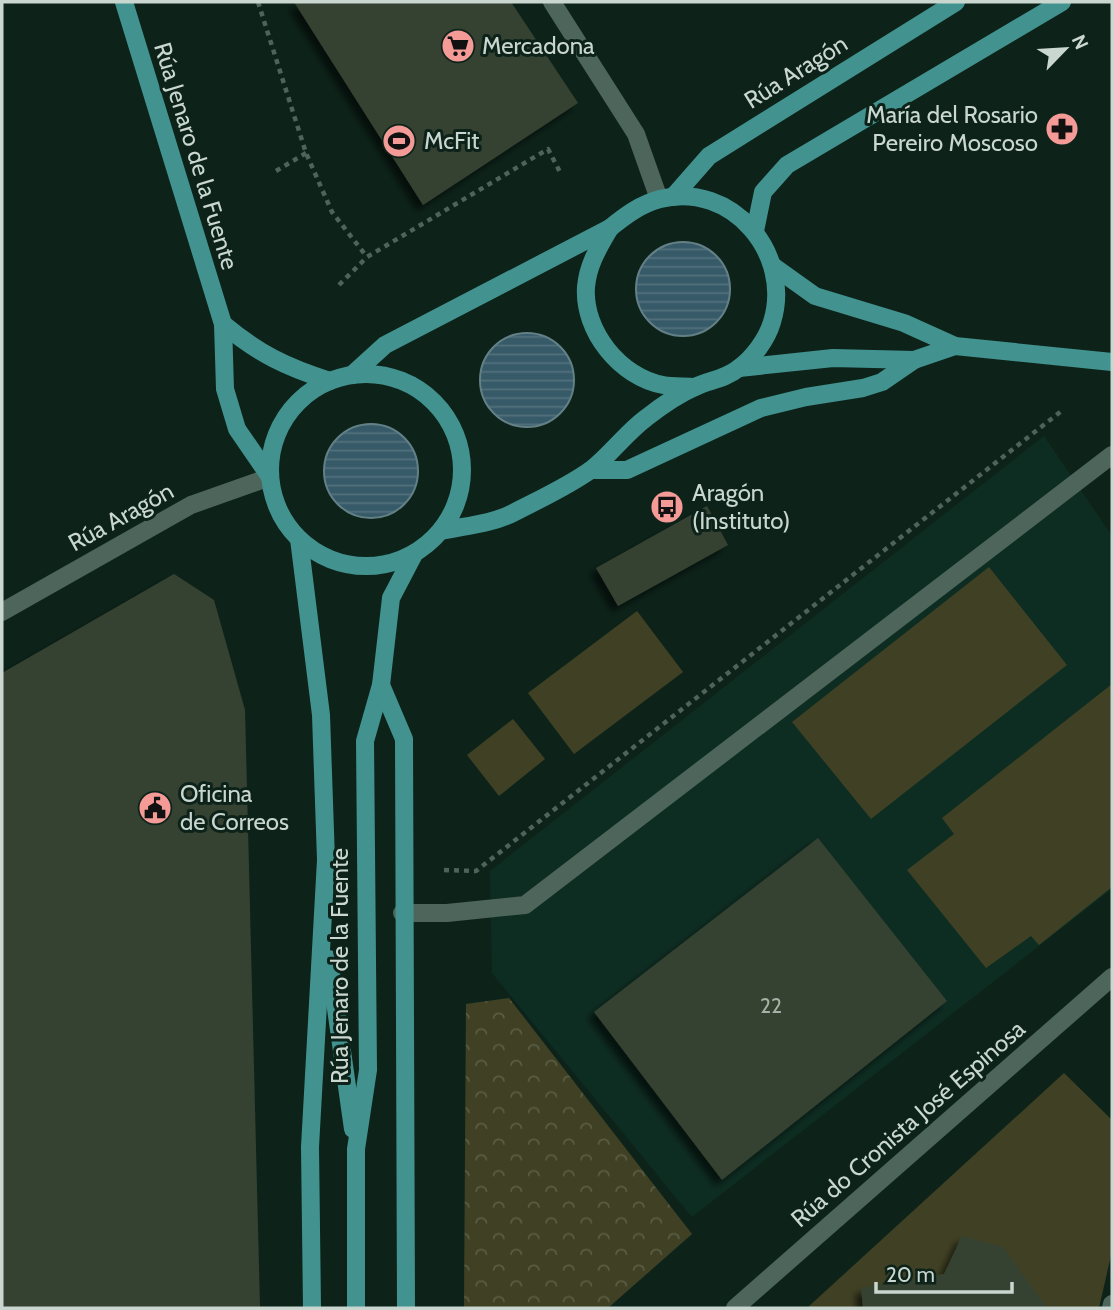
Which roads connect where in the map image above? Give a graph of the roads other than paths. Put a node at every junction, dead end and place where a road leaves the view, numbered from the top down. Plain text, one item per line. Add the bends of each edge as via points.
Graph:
1 (124, 2) edge
2 (552, 2) edge
3 (956, 2) edge
4 (1062, 2) edge
5 (666, 198) junction
6 (610, 228) junction
7 (755, 231) junction
8 (773, 266) junction
9 (223, 324) junction
10 (955, 346) junction
11 (914, 360) junction
12 (1112, 362) edge
13 (740, 368) junction
14 (352, 375) junction
15 (330, 381) junction
16 (695, 387) junction
17 (1112, 455) edge
18 (591, 470) junction
19 (270, 477) junction
20 (441, 531) junction
21 (299, 539) junction
22 (414, 554) junction
23 (2, 612) edge
24 (381, 685) junction
25 (402, 913) junction
26 (324, 924) junction
27 (1112, 978) edge
28 (356, 1149) junction
29 (312, 1308) edge
30 (356, 1308) edge
31 (406, 1308) edge
32 (736, 1308) edge

1 - 9 main road, Rúa Jenaro de la Fuente
2 - 5 street via 636,134
3 - 5 main road, Rúa Aragón via 709,156
4 - 7 main road via 787,165 763,192
5 - 6 main road, Rúa Aragón via 632,210
5 - 7 main road, Rúa Aragón via 698,198 720,204 740,215
6 - 14 main road, Rúa Aragón via 385,345
6 - 16 main road, Rúa Aragón via 593,256 586,289 591,321 607,351 631,373 662,385
7 - 8 main road, Rúa Aragón
8 - 10 main road via 815,296 904,323
8 - 13 main road, Rúa Aragón via 777,294 772,323 759,348
9 - 15 main road via 256,351 286,367
9 - 19 main road, Rúa Jenaro de la Fuente via 225,389 237,429
10 - 11 main road
10 - 12 main road
11 - 13 main road via 833,358
11 - 18 main road via 882,382 863,388 761,408 627,470
13 - 16 main road, Rúa Aragón
14 - 15 main road, Rúa Aragón
14 - 20 main road, Rúa Aragón via 380,375 408,384 431,400 449,422 459,450 461,478 455,506
15 - 19 main road, Rúa Aragón via 310,392 279,429
16 - 18 main road, Rúa Aragón via 646,419
17 - 25 street via 525,905
18 - 20 main road, Rúa Aragón via 510,515
19 - 21 main road, Rúa Aragón via 275,500
19 - 23 street, Rúa Aragón via 191,505
20 - 22 main road, Rúa Aragón
21 - 22 main road, Rúa Aragón via 341,564 391,564
21 - 26 main road, Rúa Jenaro de la Fuente via 321,715
22 - 24 main road, Rúa Jenaro de la Fuente via 391,598
24 - 25 main road, Rúa Jenaro de la Fuente via 404,739
24 - 28 main road, Rúa Jenaro de la Fuente via 365,741 368,1070
25 - 31 main road, Rúa Jenaro de la Fuente
26 - 28 main road, Rúa Jenaro de la Fuente
26 - 29 main road, Rúa Jenaro de la Fuente via 310,1147
27 - 32 street, Rúa do Cronista José Espinosa
28 - 30 main road

